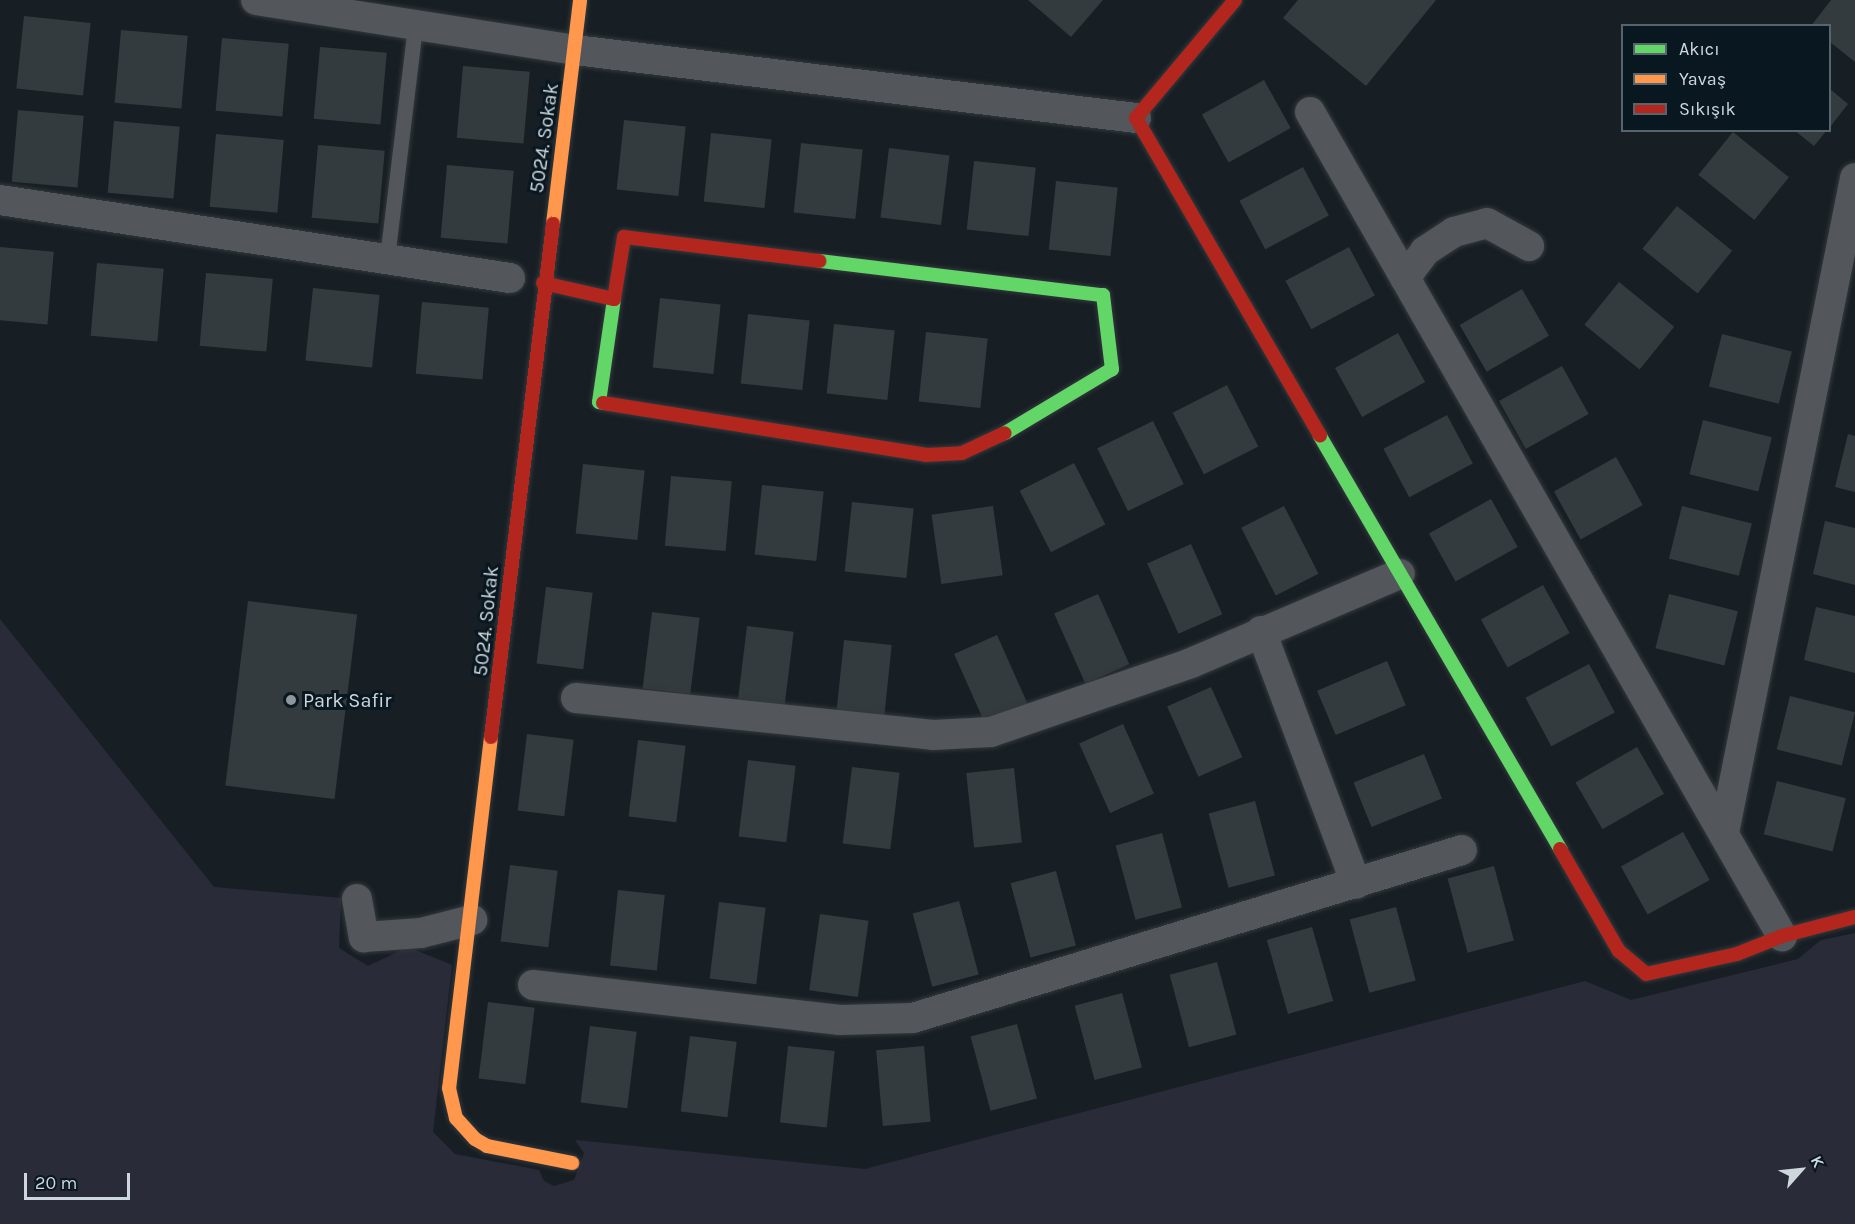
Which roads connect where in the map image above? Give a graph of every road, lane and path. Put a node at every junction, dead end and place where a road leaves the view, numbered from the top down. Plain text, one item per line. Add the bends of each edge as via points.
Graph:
1 (256, 0) edge
2 (580, 0) edge
3 (1235, 0) edge
4 (415, 25) junction
5 (575, 50) junction
6 (1310, 112) dead end
7 (1136, 118) junction
8 (1855, 178) edge
9 (0, 200) edge
10 (1529, 246) dead end
11 (387, 258) junction
12 (510, 278) dead end
13 (1405, 278) junction
14 (543, 283) junction
15 (614, 299) junction
16 (1400, 574) junction
17 (1261, 631) junction
18 (576, 698) dead end
19 (1724, 833) junction
20 (1462, 850) dead end
21 (1356, 884) junction
22 (357, 899) dead end
23 (1855, 917) edge
24 (472, 920) junction
25 (1782, 936) junction
26 (532, 985) dead end
27 (572, 1163) dead end

1 - 4 street
2 - 5 street, 5024. Sokak
3 - 7 street
4 - 5 street
4 - 11 lane
5 - 7 street
5 - 14 street, 5024. Sokak
6 - 13 street
7 - 16 street
8 - 19 street
9 - 11 street
10 - 13 street via 1486,223 1444,238 1425,251
11 - 12 street
13 - 19 street
14 - 15 street
14 - 24 street, 5024. Sokak
15 - 15 street via 624,237 1103,295 1112,369 990,442 962,453 926,455 599,402
16 - 17 street
16 - 25 street via 1619,951 1646,974 1737,954
17 - 18 street via 1191,663 991,732 933,735
17 - 21 street
19 - 25 street
20 - 21 street
21 - 26 street via 913,1018 840,1020
22 - 24 street via 364,937 421,933
23 - 25 street
24 - 27 street, 5024. Sokak via 450,1075 456,1118 465,1131 487,1146

